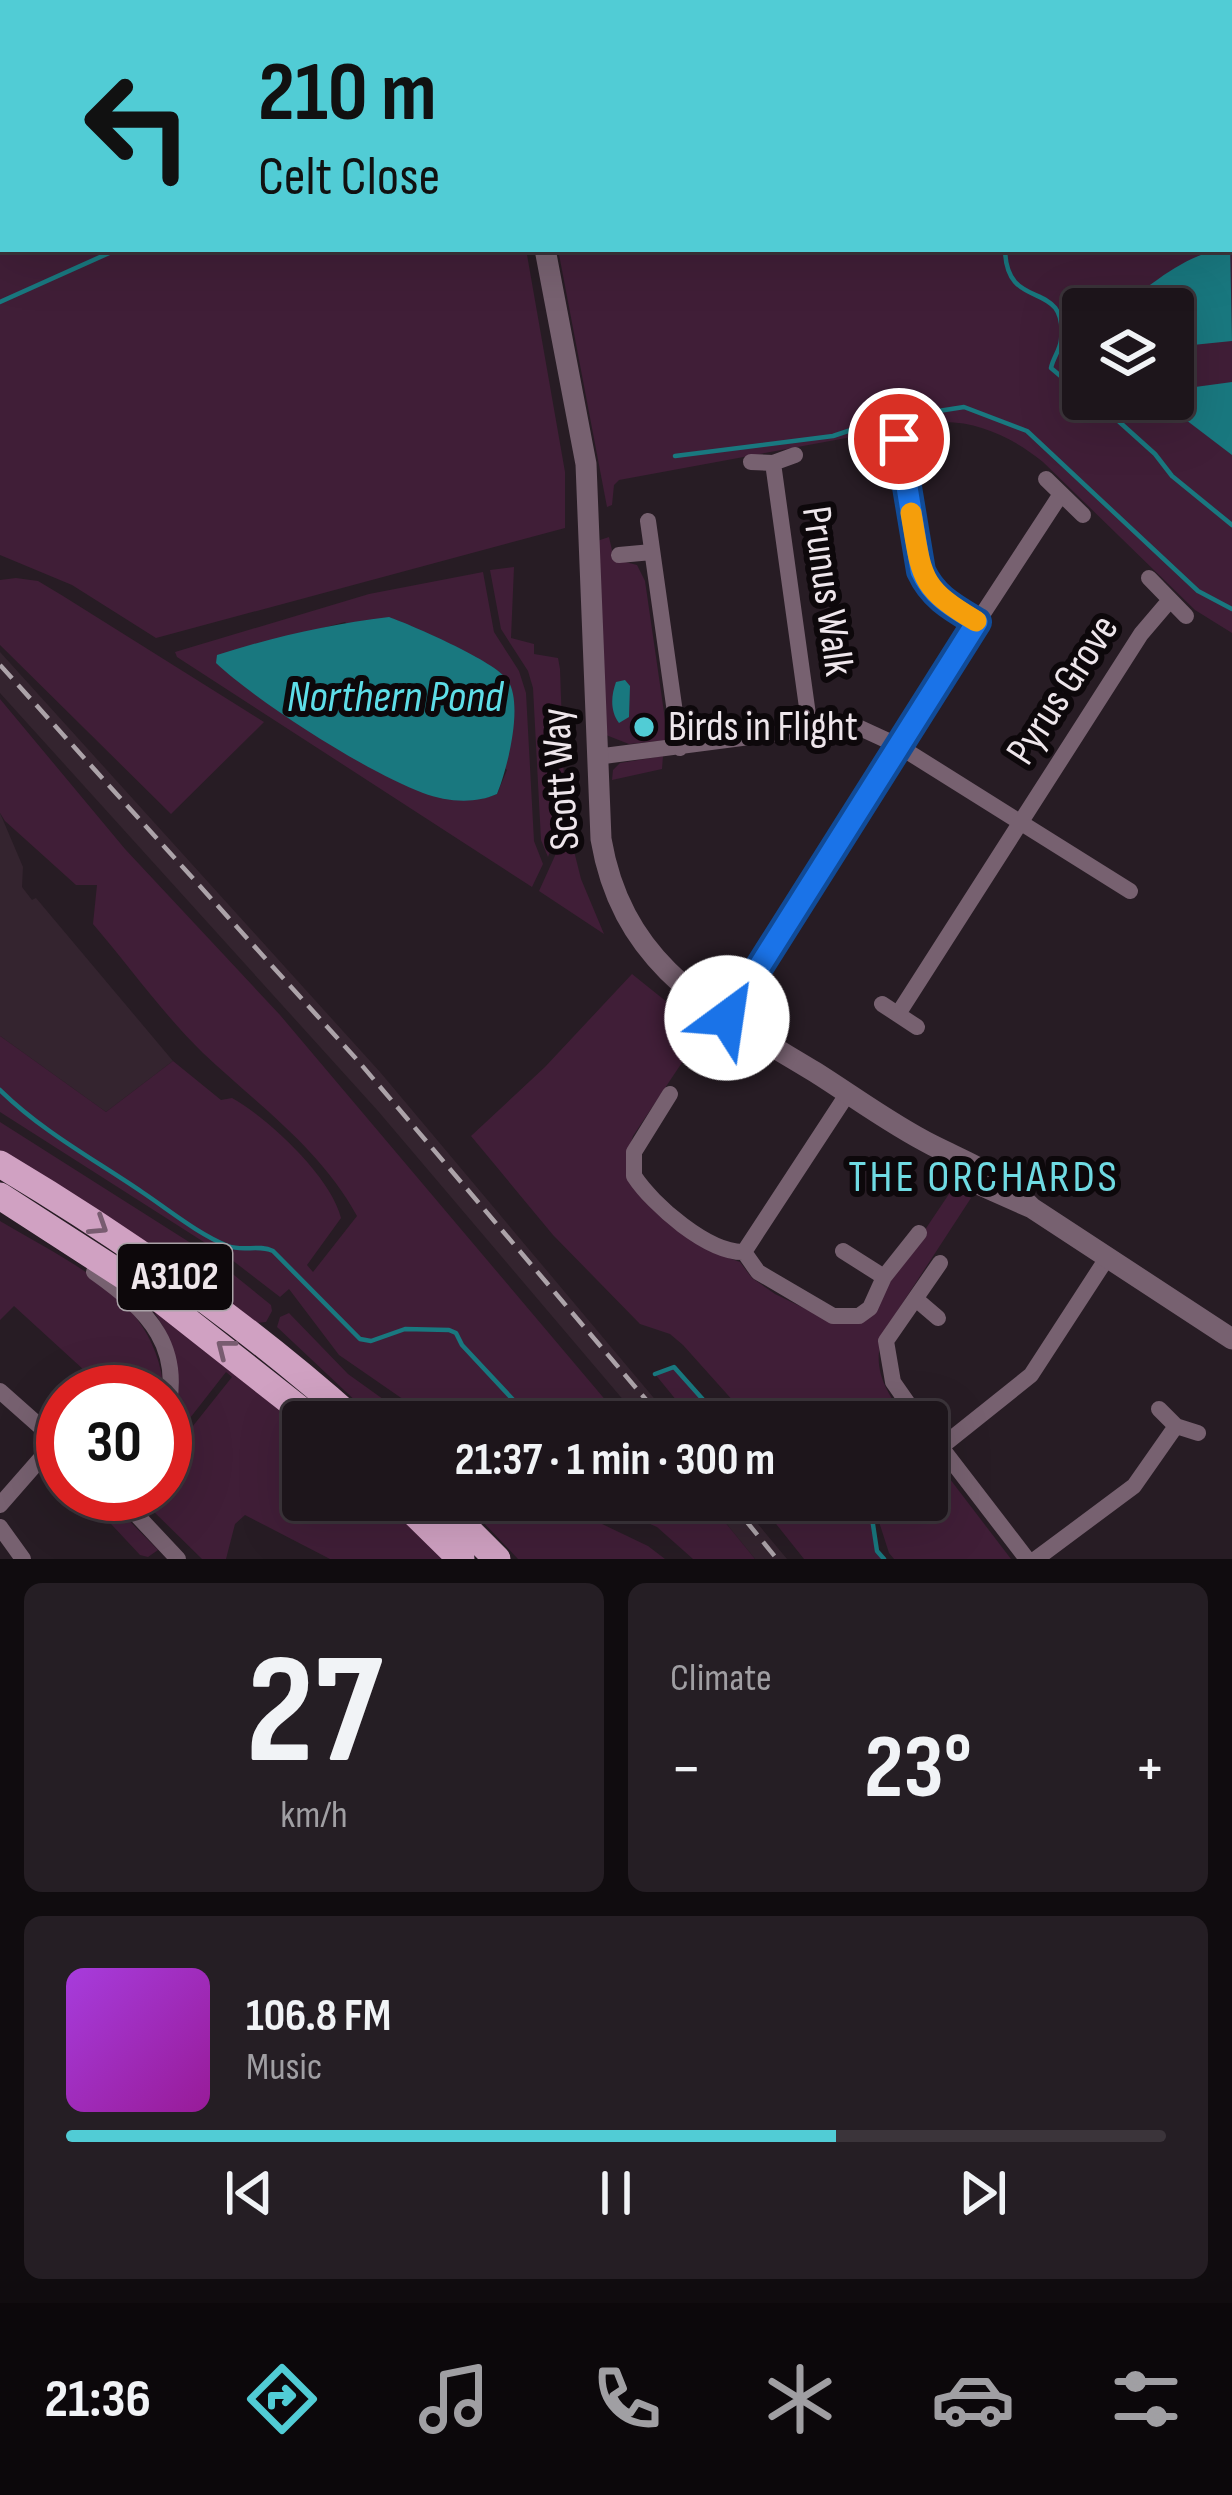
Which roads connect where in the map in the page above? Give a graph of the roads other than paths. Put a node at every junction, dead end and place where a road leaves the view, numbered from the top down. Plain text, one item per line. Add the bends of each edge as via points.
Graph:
1 (546, 252) edge
2 (924, 434) dead end
3 (899, 439) junction
4 (877, 443) dead end
5 (795, 455) dead end
6 (752, 462) dead end
7 (773, 463) junction
8 (1046, 479) dead end
9 (1061, 494) junction
10 (1083, 515) dead end
11 (648, 521) dead end
12 (652, 552) junction
13 (620, 555) dead end
14 (1149, 578) dead end
15 (1170, 600) junction
16 (1186, 616) dead end
17 (977, 622) junction
18 (810, 730) junction
19 (897, 746) junction
20 (680, 748) junction
21 (596, 757) junction
22 (1021, 822) junction
23 (1130, 891) dead end
24 (727, 1018) junction
25 (917, 1028) dead end
26 (848, 1093) junction
27 (670, 1094) dead end
28 (0, 1164) edge
29 (4, 1199) edge
30 (919, 1233) dead end
31 (843, 1251) dead end
32 (744, 1252) junction
33 (1108, 1258) junction
34 (940, 1263) dead end
35 (884, 1277) junction
36 (917, 1300) junction
37 (938, 1318) dead end
38 (1232, 1339) edge
39 (169, 1365) edge
40 (0, 1390) edge
41 (289, 1401) edge
42 (331, 1401) edge
43 (906, 1401) edge
44 (1159, 1409) dead end
45 (36, 1422) edge
46 (1176, 1426) junction
47 (1198, 1432) dead end
48 (948, 1442) edge
49 (948, 1457) edge
50 (36, 1468) edge
51 (0, 1505) edge
52 (142, 1521) edge
53 (422, 1521) edge
54 (459, 1521) edge
55 (0, 1527) edge
56 (23, 1559) edge
57 (178, 1559) edge
58 (461, 1559) edge
59 (497, 1559) edge
60 (1032, 1559) edge

1 - 21 street, Scott Way via 586,464
2 - 3 street
3 - 4 street
3 - 17 street via 921,571 944,602
5 - 7 street, Prunus Walk
6 - 7 street, Prunus Walk
7 - 18 street, Prunus Walk
8 - 9 street
9 - 10 street
9 - 17 street
11 - 12 street
12 - 13 street
12 - 20 street
14 - 15 street, Pyrus Grove
15 - 16 street, Pyrus Grove
15 - 22 street, Pyrus Grove
17 - 19 street
18 - 19 street via 860,728
18 - 20 street
19 - 22 street
19 - 24 street
20 - 21 street
21 - 24 street, Scott Way via 604,852 626,918 673,979
22 - 23 street
22 - 25 street, Pyrus Grove via 890,1009
24 - 26 street, Scott Way
26 - 32 street
26 - 33 street, Scott Way via 992,1172
27 - 32 street via 634,1152 634,1176 719,1249
28 -> 42 main road, A3102 via 174,1277
29 - 39 street via 151,1320
41 -> 29 main road, A3102 via 161,1300
30 - 35 street
31 - 35 street
32 - 35 street via 758,1272 841,1318 870,1308
33 - 38 street, Scott Way
33 - 48 street via 1031,1375
34 - 36 street
36 - 37 street
36 - 43 street via 894,1325 886,1353
40 - 45 street
44 - 46 street
46 - 47 street
46 - 60 street via 1134,1486
49 - 60 street
50 - 51 street
52 - 57 street
53 - 58 main road
54 - 59 main road
55 - 56 street

